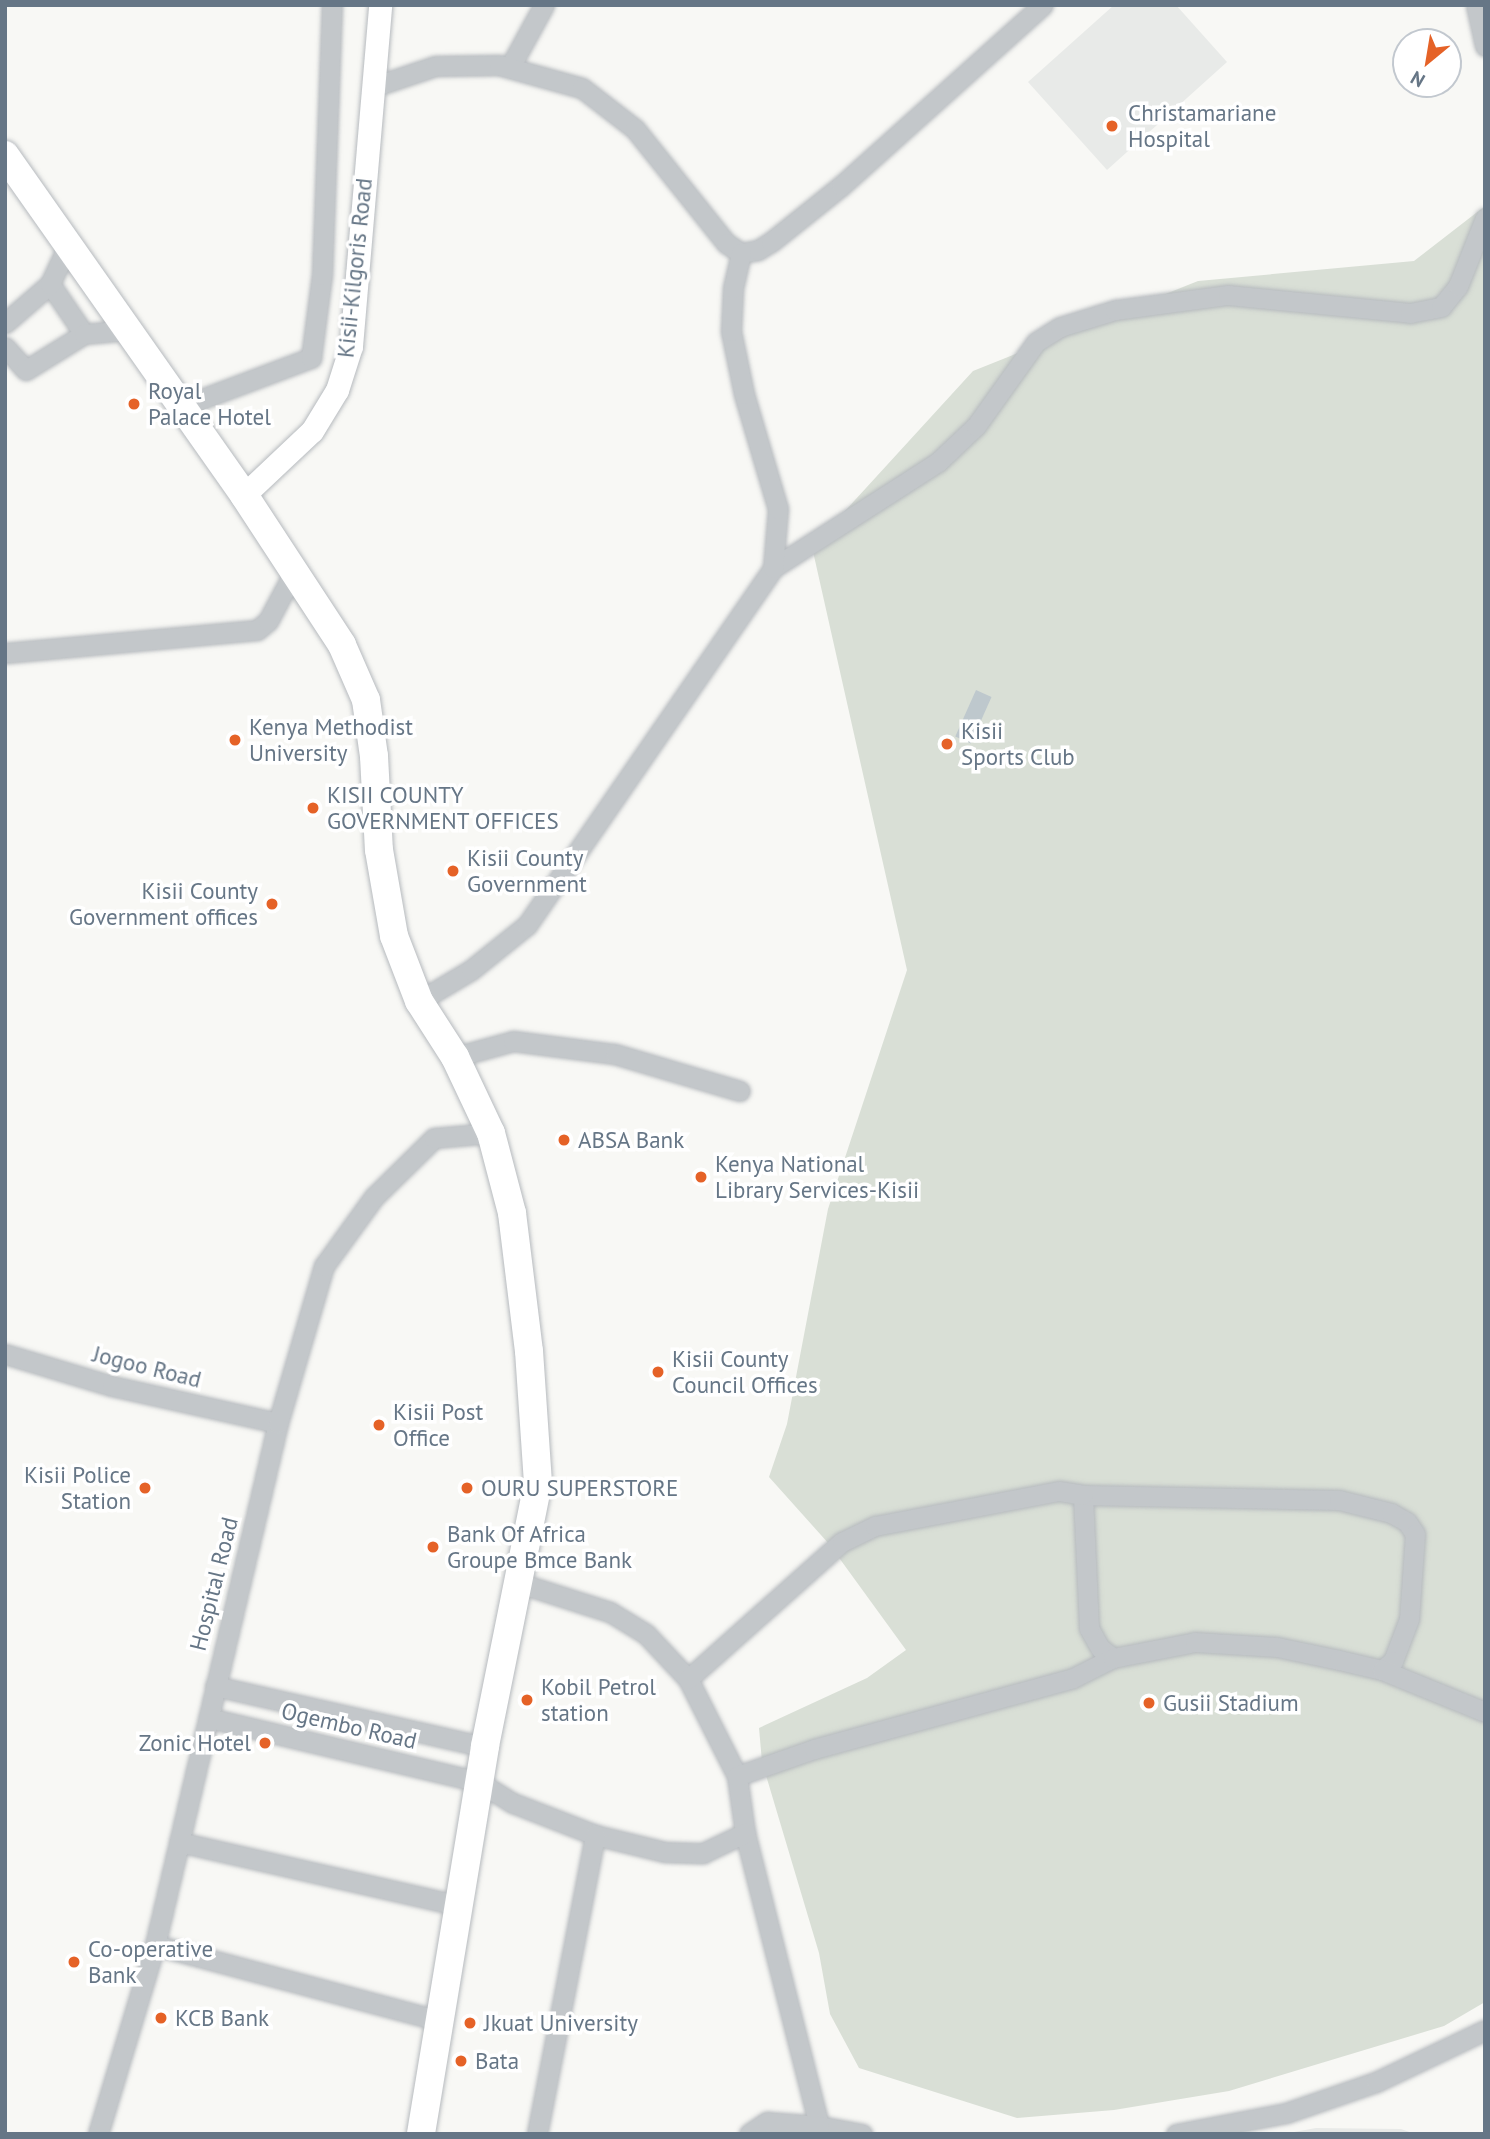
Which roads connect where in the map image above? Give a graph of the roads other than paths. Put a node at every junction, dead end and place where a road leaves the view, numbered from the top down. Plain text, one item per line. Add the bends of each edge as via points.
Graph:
1 (332, 5) edge
2 (380, 5) edge
3 (544, 5) edge
4 (1043, 5) edge
5 (1476, 5) edge
6 (1485, 46) edge
7 (510, 66) junction
8 (373, 87) junction
9 (5, 155) edge
10 (1485, 218) edge
11 (69, 243) junction
12 (741, 253) junction
13 (50, 284) junction
14 (5, 323) edge
15 (128, 330) junction
16 (84, 334) junction
17 (5, 346) edge
18 (183, 406) junction
19 (244, 495) junction
20 (773, 568) junction
21 (293, 574) junction
22 (5, 653) edge
23 (419, 1001) junction
24 (455, 1057) junction
25 (740, 1091) dead end
26 (491, 1133) junction
27 (5, 1354) edge
28 (278, 1423) junction
29 (1083, 1495) junction
30 (516, 1582) junction
31 (1113, 1658) junction
32 (1382, 1670) junction
33 (688, 1679) junction
34 (215, 1686) junction
35 (1485, 1712) edge
36 (209, 1718) junction
37 (485, 1747) junction
38 (737, 1776) junction
39 (479, 1782) junction
40 (745, 1833) junction
41 (595, 1835) junction
42 (179, 1842) junction
43 (461, 1906) junction
44 (155, 1945) junction
45 (441, 2021) junction
46 (1485, 2030) edge
47 (819, 2126) junction
48 (98, 2134) edge
49 (421, 2134) edge
50 (537, 2134) edge
51 (749, 2134) edge
52 (862, 2134) edge
53 (1176, 2134) edge

1 - 18 street via 322,275 311,358
2 - 8 main road, Kisii-Kilgoris Road
3 - 7 street
4 - 12 street via 841,186 771,242
5 - 6 street
7 - 8 street via 435,66
7 - 12 street via 582,88 612,107 703,210 726,243
8 - 19 main road, Kisii-Kilgoris Road via 351,346 337,390 312,430
9 - 11 highway
10 - 20 street via 1458,286 1441,307 1410,313 1228,295 1115,310 1060,327 1036,342 976,426 938,462
11 - 13 street
11 - 15 highway
12 - 20 street via 733,288 732,331 779,509
13 - 14 street
13 - 16 street
15 - 16 street
15 - 18 highway
16 - 17 street via 26,370
18 - 19 highway
19 - 21 highway
20 - 23 street via 527,925 481,963
21 - 22 street via 268,621 257,630
21 - 23 highway via 342,645 366,700 387,911
23 - 24 highway
24 - 25 street via 513,1041 615,1055
24 - 26 highway
26 - 28 street, Hospital Road via 434,1138 390,1178 340,1241 324,1266
26 - 30 highway via 512,1213 536,1427 538,1483
27 - 28 street, Jogoo Road via 112,1386
28 - 34 street, Hospital Road
29 - 31 street via 1089,1628 1100,1648
29 - 32 street via 1339,1500 1372,1505 1407,1522 1415,1534 1414,1594 1393,1661
29 - 33 street via 1059,1491 875,1526 842,1542
30 - 33 street via 610,1612 646,1634
30 - 37 highway
31 - 32 street via 1210,1642 1277,1647
31 - 38 street via 1073,1678 814,1749
32 - 35 street
33 - 38 street
34 - 36 street, Hospital Road
34 - 37 street
36 - 39 street, Ogembo Road
36 - 42 street, Hospital Road
37 - 39 highway
38 - 40 street
39 - 41 street via 503,1798
39 - 43 highway
40 - 41 street via 703,1853 665,1852
40 - 47 street
41 - 50 street
42 - 43 street
42 - 44 street, Hospital Road
43 - 45 highway
44 - 45 street
44 - 48 street, Hospital Road
45 - 49 highway
46 - 53 street via 1376,2082 1286,2113
47 - 51 street via 767,2122
47 - 52 street

